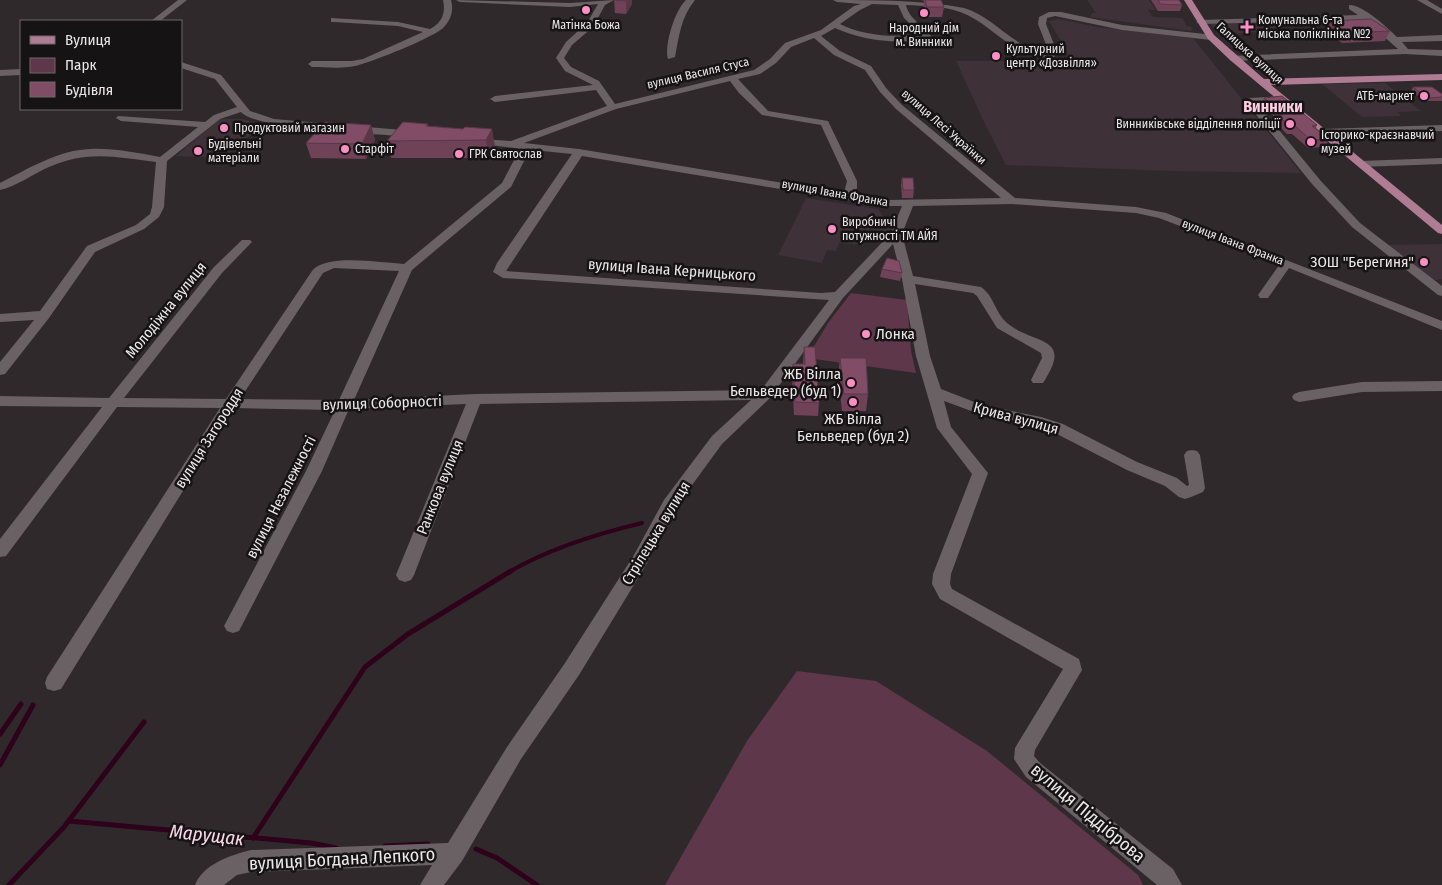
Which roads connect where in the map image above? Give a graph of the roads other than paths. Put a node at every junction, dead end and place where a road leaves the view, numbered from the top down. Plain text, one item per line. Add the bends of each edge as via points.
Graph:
1 (183, 0) edge
2 (447, 0) edge
3 (460, 0) edge
4 (608, 0) edge
5 (691, 0) edge
6 (837, 0) edge
7 (1188, 0) edge
8 (1421, 0) edge
9 (875, 2) junction
10 (902, 2) junction
11 (942, 2) edge
12 (1352, 7) dead end
13 (1442, 12) edge
14 (1368, 17) junction
15 (156, 20) edge
16 (334, 20) dead end
17 (1200, 22) junction
18 (836, 25) junction
19 (430, 31) junction
20 (815, 35) junction
21 (1211, 37) junction
22 (1442, 38) edge
23 (1396, 40) junction
24 (1405, 51) junction
25 (1442, 53) edge
26 (671, 57) dead end
27 (1233, 58) junction
28 (312, 64) dead end
29 (182, 66) edge
30 (20, 72) edge
31 (0, 73) edge
32 (1442, 77) edge
33 (732, 78) junction
34 (1263, 82) junction
35 (599, 87) junction
36 (495, 98) dead end
37 (1282, 99) junction
38 (613, 107) junction
39 (243, 108) junction
40 (121, 118) dead end
41 (207, 125) junction
42 (1442, 128) edge
43 (1322, 132) junction
44 (423, 135) edge
45 (466, 139) edge
46 (512, 143) junction
47 (531, 145) junction
48 (579, 152) junction
49 (162, 160) junction
50 (1442, 161) edge
51 (1360, 164) junction
52 (0, 187) edge
53 (847, 197) junction
54 (1012, 201) junction
55 (908, 204) junction
56 (1442, 231) edge
57 (896, 234) junction
58 (246, 242) dead end
59 (1287, 263) junction
60 (407, 268) junction
61 (908, 278) junction
62 (1442, 292) edge
63 (839, 295) junction
64 (1264, 295) dead end
65 (44, 316) junction
66 (0, 318) edge
67 (1442, 326) edge
68 (0, 370) edge
69 (1038, 380) dead end
70 (1442, 386) edge
71 (935, 392) junction
72 (765, 395) junction
73 (1299, 397) dead end
74 (475, 400) junction
75 (0, 401) edge
76 (114, 401) junction
77 (230, 404) junction
78 (343, 405) junction
79 (1192, 455) dead end
80 (0, 551) edge
81 (405, 575) dead end
82 (233, 626) dead end
83 (54, 683) dead end
84 (454, 852) junction
85 (206, 885) edge
86 (431, 885) edge
87 (1171, 885) edge

1 - 15 street
2 - 19 street via 446,19
3 - 4 street via 570,5
4 - 35 street via 598,8 590,24 568,44 560,58 568,68
5 - 26 street via 677,23
6 - 9 street
7 - 17 main road, Галицька вулиця
8 - 13 street
9 - 10 street
9 - 18 street, вулиця Василя Стуса via 857,8
10 - 11 street
10 - 18 street via 904,12 927,36 865,36
11 - 21 street via 971,13 1028,50 1043,55 1053,52 1042,24 1043,17 1052,14
12 - 14 street
14 - 17 street
14 - 23 street
16 - 19 street via 398,24
17 - 21 main road, Галицька вулиця
18 - 20 street, вулиця Василя Стуса
19 - 28 street via 366,61
20 - 33 street, вулиця Василя Стуса via 788,45 773,61 756,72
20 - 54 street, вулиця Лесі Українки via 837,54 868,68 900,107
21 - 27 main road, Галицька вулиця
22 - 23 street
23 - 24 street
24 - 25 street
24 - 27 street
27 - 34 main road, Галицька вулиця
29 - 39 street via 218,77
30 - 31 street
32 - 34 main road
33 - 38 street, вулиця Василя Стуса
33 - 53 street via 765,113 825,123 852,181
34 - 37 main road, Галицька вулиця
35 - 36 street
35 - 38 street
37 - 43 main road, Галицька вулиця
37 - 62 street via 1250,100 1316,182 1356,225
38 - 46 street, вулиця Василя Стуса
39 - 41 street via 218,117
39 - 44 street via 254,117 274,122
40 - 41 street
41 - 49 street
42 - 43 street
43 - 51 main road, Галицька вулиця
45 - 46 street, вулиця Івана Франка
46 - 47 street, вулиця Івана Франка
47 - 48 street, вулиця Івана Франка
47 - 60 street, вулиця Незалежності via 518,162 507,186
48 - 53 street, вулиця Івана Франка
48 - 63 street, вулиця Івана Керницького via 503,263 499,270 503,274 821,297
49 - 52 street via 104,152 81,153 53,162
49 - 65 street via 158,175 158,206 153,219 91,249
50 - 51 street
51 - 56 main road, Галицька вулиця
53 - 55 street, вулиця Івана Франка
54 - 55 street, вулиця Івана Франка
54 - 59 street, вулиця Івана Франка via 1136,210 1162,215
55 - 57 street, Стрілецька вулиця
57 - 61 street
57 - 63 street, Стрілецька вулиця
58 - 76 street, Молодіжна вулиця via 218,270
59 - 64 street
59 - 67 street, вулиця Івана Франка
60 - 77 street, вулиця Загороддя via 323,266
60 - 78 street, вулиця Незалежності
61 - 69 street via 977,290 983,294 1001,325 1048,351 1049,358
61 - 71 street via 923,356
63 - 72 street, Стрілецька вулиця
65 - 66 street
65 - 68 street
70 - 73 street via 1362,387
71 - 79 street, Крива вулиця via 979,410 1058,428 1171,482 1185,493 1197,488
71 - 87 street, вулиця Піддіброва via 944,428 980,473 942,574 942,588 946,594 1072,665 1073,670 1025,748 1024,759
72 - 74 street, вулиця Соборності
72 - 84 street, Стрілецька вулиця via 717,440 670,504 624,585 514,753
74 - 78 street, вулиця Соборності
74 - 81 street, Ранкова вулиця
75 - 76 street, вулиця Соборності
76 - 77 street, вулиця Соборності
76 - 80 street, Молодіжна вулиця
77 - 78 street, вулиця Соборності
77 - 83 street, вулиця Загороддя
78 - 82 street, вулиця Незалежності via 314,471
84 - 85 street, вулиця Богдана Лепкого via 250,861 232,866
84 - 86 street, Стрілецька вулиця

